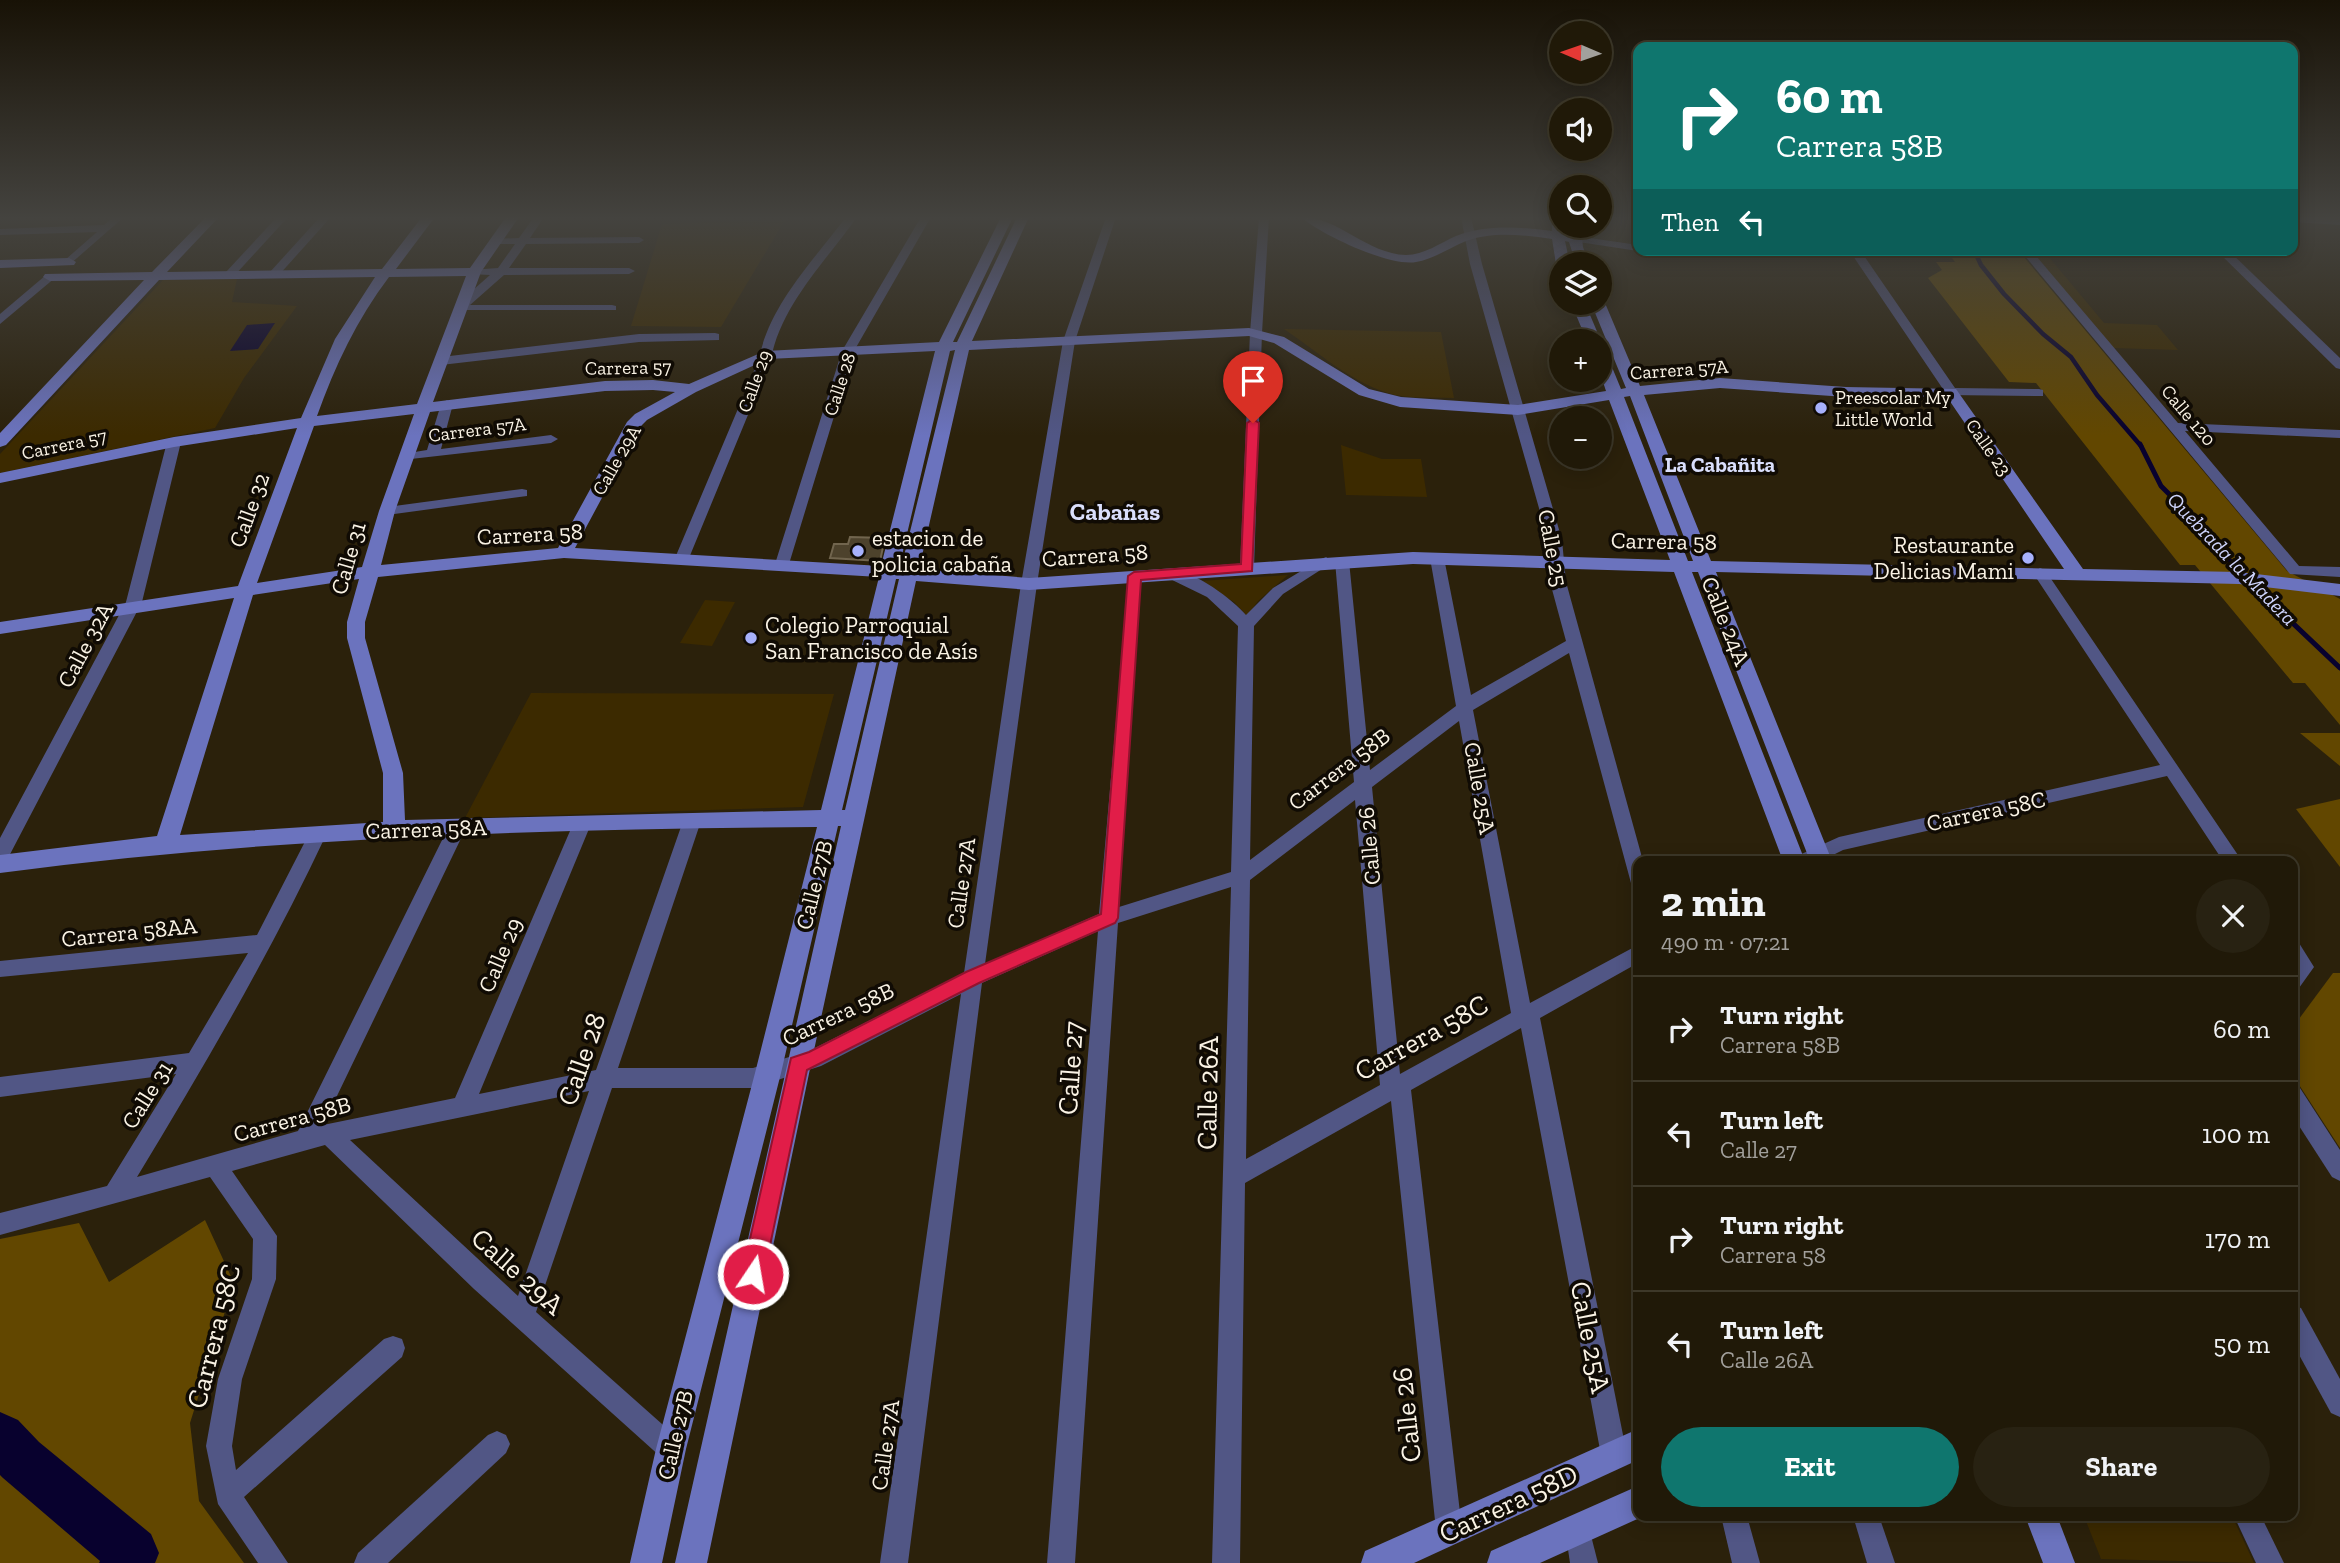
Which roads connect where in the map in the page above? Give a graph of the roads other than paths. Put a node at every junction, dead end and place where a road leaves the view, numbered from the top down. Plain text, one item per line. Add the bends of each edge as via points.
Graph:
1 (35, 290) edge
2 (142, 290) edge
3 (373, 290) edge
4 (467, 290) edge
5 (480, 290) edge
6 (799, 290) edge
7 (884, 290) edge
8 (971, 290) edge
9 (989, 290) edge
10 (1086, 290) edge
11 (1259, 290) edge
12 (1484, 290) edge
13 (1881, 290) edge
14 (2059, 290) edge
15 (2262, 290) edge
16 (459, 308) junction
17 (612, 308) dead end
18 (1603, 315) edge
19 (0, 320) edge
20 (1256, 333) junction
21 (715, 337) dead end
22 (1069, 341) junction
23 (963, 347) junction
24 (943, 348) junction
25 (848, 351) junction
26 (765, 355) junction
27 (440, 361) junction
28 (2340, 365) edge
29 (1612, 385) edge
30 (691, 389) junction
31 (1635, 391) junction
32 (1951, 392) junction
33 (1615, 393) junction
34 (2039, 393) dead end
35 (447, 404) junction
36 (424, 407) junction
37 (1518, 410) junction
38 (307, 422) junction
39 (2174, 427) junction
40 (2340, 434) edge
41 (551, 439) dead end
42 (0, 442) edge
43 (174, 442) junction
44 (433, 454) junction
45 (407, 457) junction
46 (0, 478) edge
47 (522, 494) dead end
48 (387, 511) junction
49 (564, 553) junction
50 (682, 558) junction
51 (1437, 558) junction
52 (1334, 562) junction
53 (1557, 563) junction
54 (782, 564) junction
55 (1682, 566) junction
56 (1704, 566) junction
57 (1247, 568) junction
58 (369, 572) junction
59 (2040, 573) junction
60 (899, 574) junction
61 (1171, 574) junction
62 (2077, 574) junction
63 (1134, 576) junction
64 (2338, 583) edge
65 (1029, 584) junction
66 (246, 590) junction
67 (131, 607) junction
68 (1246, 625) junction
69 (0, 628) edge
70 (1576, 642) junction
71 (1465, 708) junction
72 (2172, 769) junction
73 (1363, 783) junction
74 (842, 818) junction
75 (692, 821) junction
76 (582, 824) junction
77 (457, 828) junction
78 (394, 830) junction
79 (318, 833) junction
80 (166, 844) junction
81 (0, 855) edge
82 (1792, 856) edge
83 (1813, 856) edge
84 (1818, 856) edge
85 (2230, 856) edge
86 (1633, 859) edge
87 (0, 864) edge
88 (1242, 876) junction
89 (1109, 918) junction
90 (262, 943) junction
91 (1633, 956) edge
92 (0, 969) edge
93 (972, 978) junction
94 (1526, 1015) junction
95 (195, 1062) junction
96 (798, 1064) junction
97 (768, 1073) junction
98 (604, 1078) junction
99 (0, 1087) edge
100 (1395, 1087) junction
101 (2298, 1104) edge
102 (463, 1106) junction
103 (317, 1136) junction
104 (215, 1166) junction
105 (2340, 1170) edge
106 (1234, 1177) junction
107 (114, 1195) junction
108 (0, 1224) edge
109 (523, 1316) junction
110 (2298, 1328) edge
111 (393, 1348) dead end
112 (2340, 1404) edge
113 (497, 1444) dead end
114 (671, 1449) junction
115 (1626, 1449) edge
116 (227, 1495) junction
117 (1633, 1504) edge
118 (1735, 1521) edge
119 (1868, 1521) edge
120 (2043, 1521) edge
121 (2249, 1521) edge
122 (1578, 1529) junction
123 (1449, 1530) junction
124 (274, 1563) edge
125 (368, 1563) edge
126 (646, 1563) edge
127 (691, 1563) edge
128 (894, 1563) edge
129 (1061, 1563) edge
130 (1226, 1563) edge
131 (1377, 1563) edge
132 (1503, 1563) edge
133 (1584, 1563) edge
134 (1746, 1563) edge
135 (1881, 1563) edge
136 (2059, 1563) edge
137 (2270, 1563) edge

1 - 19 street
2 - 42 main road
3 - 38 main road, Calle 32 via 342,338
4 - 16 main road, Calle 31
5 - 16 street, Calle 31
6 - 26 street, Calle 29
7 - 25 street, Calle 28
8 - 24 main road, Calle 27B
9 - 23 main road, Calle 27B
10 - 22 street, Calle 27A
11 - 20 street
12 - 37 street, Calle 25
13 - 32 street, Calle 23
14 - 39 street, Calle 120
15 - 28 street
16 - 17 street
16 - 27 main road, Calle 31
18 - 31 main road, Calle 24A
20 - 22 main road, Carrera 57
20 - 37 main road, Carrera 57A via 1279,341 1376,397
20 - 57 street
21 - 27 street via 639,338
22 - 23 main road, Carrera 57
22 - 65 street, Calle 27A
23 - 24 main road, Carrera 57
23 - 60 main road, Calle 27B
24 - 25 main road, Carrera 57
24 - 60 main road, Calle 27B
25 - 26 main road, Carrera 57
25 - 54 street, Calle 28
26 - 30 main road, Carrera 57
26 - 50 street, Calle 29
27 - 36 main road, Calle 31
29 - 33 main road, Calle 24A
30 - 35 main road, Carrera 57 via 605,386
30 - 49 main road, Calle 29A via 633,425
31 - 32 main road, Carrera 57A via 1728,383 1846,392
31 - 33 main road, Carrera 57A
31 - 56 main road, Calle 24A
32 - 34 street, Carrera 57A
32 - 62 main road, Calle 23
33 - 37 main road, Carrera 57A
33 - 55 main road, Calle 24A
35 - 36 main road, Carrera 57
35 - 44 street
36 - 38 main road, Carrera 57
36 - 45 main road, Calle 31
37 - 53 street, Calle 25 via 1555,540
38 - 43 main road, Carrera 57
38 - 66 main road, Calle 32
39 - 40 street
39 - 64 street, Calle 120 via 2295,571
41 - 44 street, Carrera 57A
43 - 46 main road, Carrera 57
43 - 67 street, Calle 32A
44 - 45 street, Carrera 57A
45 - 48 main road, Calle 31
47 - 48 street
48 - 58 main road, Calle 31
49 - 50 main road, Carrera 58
49 - 58 main road, Carrera 58
50 - 54 main road, Carrera 58
51 - 52 main road, Carrera 58
51 - 53 main road, Carrera 58
51 - 71 street, Calle 25A
52 - 57 main road, Carrera 58
52 - 68 street via 1278,592
52 - 73 street, Calle 26
53 - 55 main road, Carrera 58
53 - 70 street, Calle 25
54 - 60 main road, Carrera 58
55 - 56 main road, Carrera 58
55 - 82 main road, Calle 24A
56 - 59 main road, Carrera 58
56 - 83 main road, Calle 24A
57 - 61 main road, Carrera 58
58 - 66 main road, Carrera 58
58 - 78 main road, Calle 31 via 356,638 393,773
59 - 62 main road, Carrera 58
59 - 72 street
60 - 65 main road, Carrera 58
60 - 74 main road, Calle 27B
61 - 63 main road, Carrera 58
61 - 68 street via 1209,591
62 - 64 main road, Carrera 58
63 - 65 main road, Carrera 58
63 - 89 street, Calle 27
65 - 93 street, Calle 27A
66 - 67 main road, Carrera 58
66 - 80 main road, Calle 32
67 - 69 main road, Carrera 58
67 - 81 street, Calle 32A
68 - 88 street, Calle 26A
70 - 71 street, Carrera 58B
70 - 86 street, Calle 25
71 - 73 street, Carrera 58B
71 - 94 street, Calle 25A
72 - 84 street, Carrera 58C via 1839,844
72 - 85 street
73 - 88 street, Carrera 58B
73 - 100 street, Calle 26
74 - 75 main road, Carrera 58A
74 - 96 main road, Calle 27B
74 - 97 main road, Calle 27B
75 - 76 main road, Carrera 58A
75 - 98 street, Calle 28
76 - 77 main road, Carrera 58A
76 - 102 street, Calle 29
77 - 78 main road, Carrera 58A
77 - 103 street
78 - 79 main road, Carrera 58A
79 - 80 main road, Carrera 58A
79 - 90 street, Calle 31
80 - 87 main road, Carrera 58A
88 - 89 street, Carrera 58B
88 - 106 street, Calle 26A
89 - 93 street, Carrera 58B
89 - 129 street, Calle 27
90 - 92 street, Carrera 58AA
90 - 95 street, Calle 31
91 - 94 street, Carrera 58C
93 - 96 street, Carrera 58B
93 - 128 street, Calle 27A
94 - 100 street, Carrera 58C
94 - 115 street, Calle 25A
95 - 99 street
95 - 107 street, Calle 31
96 - 97 street, Carrera 58B
96 - 127 main road, Calle 27B
97 - 98 street, Carrera 58B via 753,1078
97 - 114 main road, Calle 27B
98 - 102 street, Carrera 58B
98 - 109 street, Calle 28
100 - 106 street, Carrera 58C
100 - 123 street, Calle 26
101 - 105 street
102 - 103 street, Carrera 58B
103 - 104 street, Carrera 58B
103 - 109 street, Calle 29A
104 - 107 street, Carrera 58B
104 - 116 street, Carrera 58C via 265,1236 264,1279 230,1379 219,1446
106 - 130 street, Calle 26A
107 - 108 street, Carrera 58B
109 - 114 street, Calle 29A
110 - 112 street
111 - 116 street
113 - 125 street
114 - 126 main road, Calle 27B
115 - 123 main road, Carrera 58D
116 - 124 street, Carrera 58C
117 - 122 main road
118 - 134 street
119 - 135 street
120 - 136 main road
121 - 137 street
122 - 132 main road
122 - 133 street
123 - 131 main road, Carrera 58D

